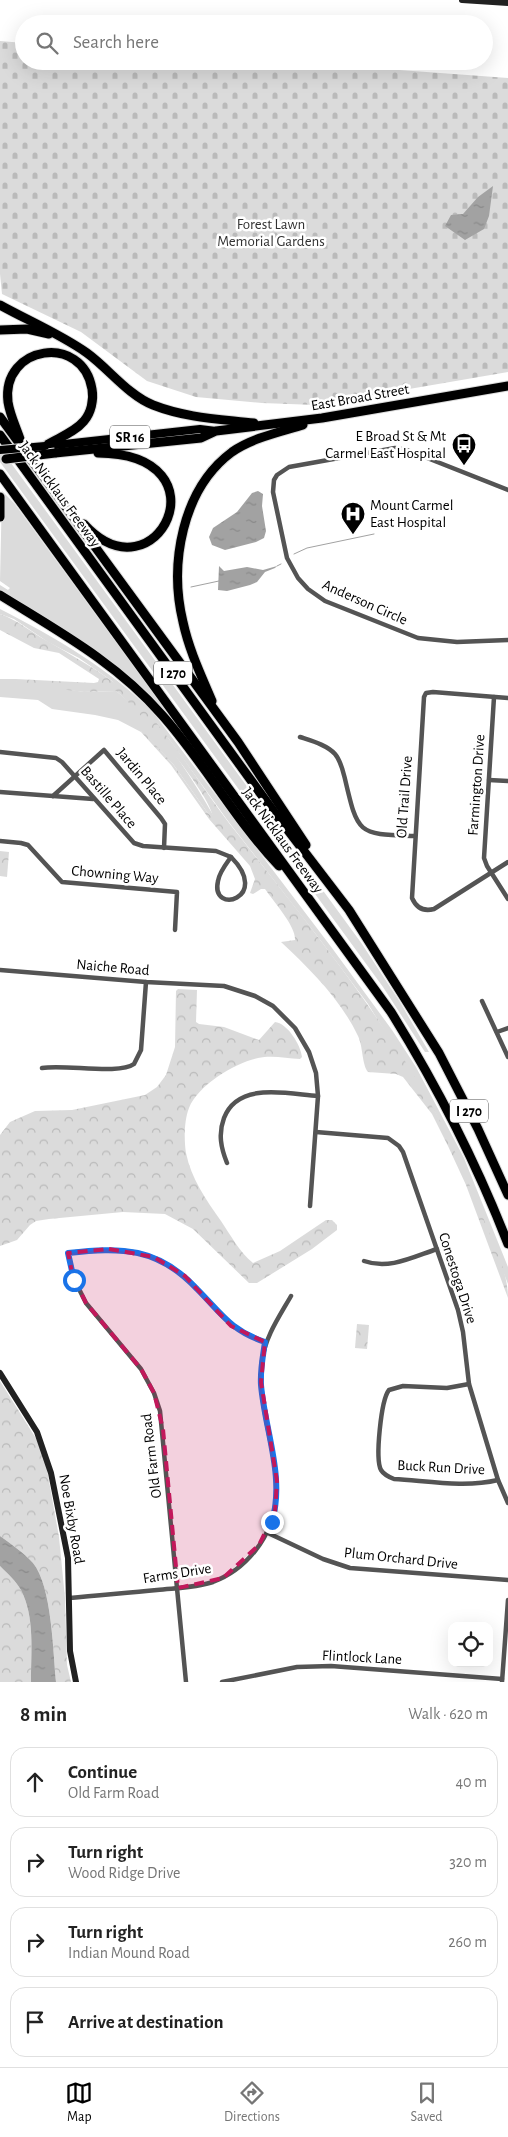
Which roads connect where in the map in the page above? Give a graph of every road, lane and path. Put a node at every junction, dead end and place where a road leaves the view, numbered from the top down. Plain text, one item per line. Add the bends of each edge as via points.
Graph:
1 (462, 0) edge
2 (508, 3) edge
3 (0, 306) edge
4 (0, 330) edge
5 (72, 343) junction
6 (508, 386) edge
7 (0, 417) edge
8 (322, 418) junction
9 (272, 424) junction
10 (216, 431) junction
11 (0, 435) edge
12 (45, 446) junction
13 (0, 450) edge
14 (25, 451) junction
15 (55, 453) junction
16 (2, 459) edge
17 (0, 474) edge
18 (508, 490) edge
19 (0, 497) edge
20 (61, 501) junction
21 (0, 516) edge
22 (0, 596) edge
23 (0, 602) edge
24 (30, 614) junction
25 (508, 640) edge
26 (494, 697) junction
27 (508, 698) edge
28 (218, 715) junction
29 (300, 737) dead end
30 (0, 752) edge
31 (75, 777) junction
32 (489, 780) junction
33 (508, 781) edge
34 (0, 792) edge
35 (53, 796) junction
36 (94, 800) junction
37 (414, 836) junction
38 (0, 841) edge
39 (164, 848) junction
40 (231, 857) junction
41 (508, 862) edge
42 (491, 873) junction
43 (305, 894) junction
44 (508, 899) edge
45 (349, 910) junction
46 (175, 930) dead end
47 (0, 970) edge
48 (146, 982) junction
49 (482, 1001) dead end
50 (508, 1028) edge
51 (497, 1032) junction
52 (508, 1057) edge
53 (42, 1068) dead end
54 (318, 1096) junction
55 (316, 1132) junction
56 (227, 1164) dead end
57 (508, 1195) edge
58 (310, 1206) dead end
59 (508, 1244) edge
60 (437, 1249) junction
61 (364, 1261) dead end
62 (291, 1296) dead end
63 (265, 1342) junction
64 (0, 1373) edge
65 (469, 1384) junction
66 (498, 1480) junction
67 (508, 1503) edge
68 (268, 1532) junction
69 (508, 1580) edge
70 (178, 1588) junction
71 (70, 1598) junction
72 (508, 1600) edge
73 (502, 1680) edge
74 (76, 1682) edge
75 (186, 1682) edge
76 (222, 1682) edge

1 - 2 street
3 - 5 highway
4 - 5 highway via 38,331
5 - 9 highway via 151,404 201,417
6 - 8 highway, East Broad Street / SR 16
7 - 14 highway
8 - 9 highway, East Broad Street / SR 16
8 - 28 highway via 234,451 204,481 193,502 180,549 180,606 190,648
9 - 10 highway, East Broad Street / SR 16
10 - 12 main road, East Broad Street / SR 16 via 200,429
10 - 15 highway, East Broad Street / SR 16 via 201,438
11 - 45 highway, Jack Nicklaus Freeway / I 270
12 - 13 main road, East Broad Street / SR 16, bridge
12 - 14 highway via 78,427 88,416 93,402 91,382 86,372 74,359 57,353 40,354 22,362 10,382 10,410
14 - 20 highway
15 - 16 highway, East Broad Street / SR 16, bridge
15 - 20 highway via 108,453 137,459 154,467 162,476 170,491 171,503 168,520 155,537 141,545 126,547 109,544 95,535
17 - 43 highway, Jack Nicklaus Freeway / I 270
18 - 25 street, Anderson Circle via 395,448 288,467 277,475 273,487 287,558 298,578 316,595 418,638 457,642
19 - 21 highway
20 - 28 highway
22 - 24 highway
23 - 24 highway
24 - 43 highway via 104,660 137,688 163,715 271,858
26 - 27 street
26 - 32 street, Farmington Drive
26 - 37 street, Old Trail Drive via 426,693
28 - 45 highway
29 - 37 street via 329,749 338,757 353,814 363,828 379,834
30 - 31 street, Bastille Place via 56,758
31 - 35 street
31 - 36 street, Bastille Place
31 - 39 street, Jardin Place via 104,750 165,824
32 - 33 street
32 - 42 street, Farmington Drive via 484,858
34 - 35 street
35 - 36 street
36 - 39 street, Bastille Place via 134,843
37 - 42 street, Old Trail Drive via 411,892 414,903 422,909 434,909
38 - 46 street, Chowning Way via 28,845 62,882 177,892
39 - 40 street, Bastille Place via 216,851
40 - 40 street via 242,870 245,884 241,896 227,900 217,890 217,882
41 - 42 street
42 - 44 street, Farmington Drive
43 - 59 highway, Jack Nicklaus Freeway / I 270 via 421,1060 462,1136
45 - 57 highway, Jack Nicklaus Freeway / I 270 via 443,1061
47 - 48 street, Naiche Road
48 - 53 street via 141,1050 134,1064 119,1070 64,1066
48 - 54 street, Naiche Road via 224,986 264,1001 288,1020 309,1052 316,1073
49 - 51 street
50 - 51 street
51 - 52 street
54 - 55 street, Naiche Road
54 - 56 street via 268,1092 238,1100 222,1125 221,1145
55 - 58 street, Naiche Road
55 - 60 street, Conestoga Drive via 388,1138 399,1146
60 - 61 street via 386,1265
60 - 65 street, Conestoga Drive via 461,1323
62 - 63 street
63 - 68 street, Farms Drive via 261,1382 277,1492
63 - 70 street, Old Farm Road via 231,1326 185,1276 154,1257 109,1249 68,1253 74,1280 86,1303 141,1369 160,1411
64 - 71 street, Noe Bixby Road via 37,1432 49,1465 65,1540
65 - 66 street, Conestoga Drive
65 - 66 street, Buck Run Drive via 447,1388 403,1386 389,1390 383,1403 380,1440 379,1458 383,1473 394,1479 467,1484
66 - 67 street, Conestoga Drive
68 - 69 street, Plum Orchard Drive via 323,1560 350,1568
68 - 70 street, Farms Drive via 250,1557 223,1578
70 - 71 street, Farms Drive
70 - 75 street, Old Farm Road
71 - 74 street, Noe Bixby Road via 70,1651
72 - 73 street
73 - 76 street, Flintlock Lane via 331,1666 288,1668

